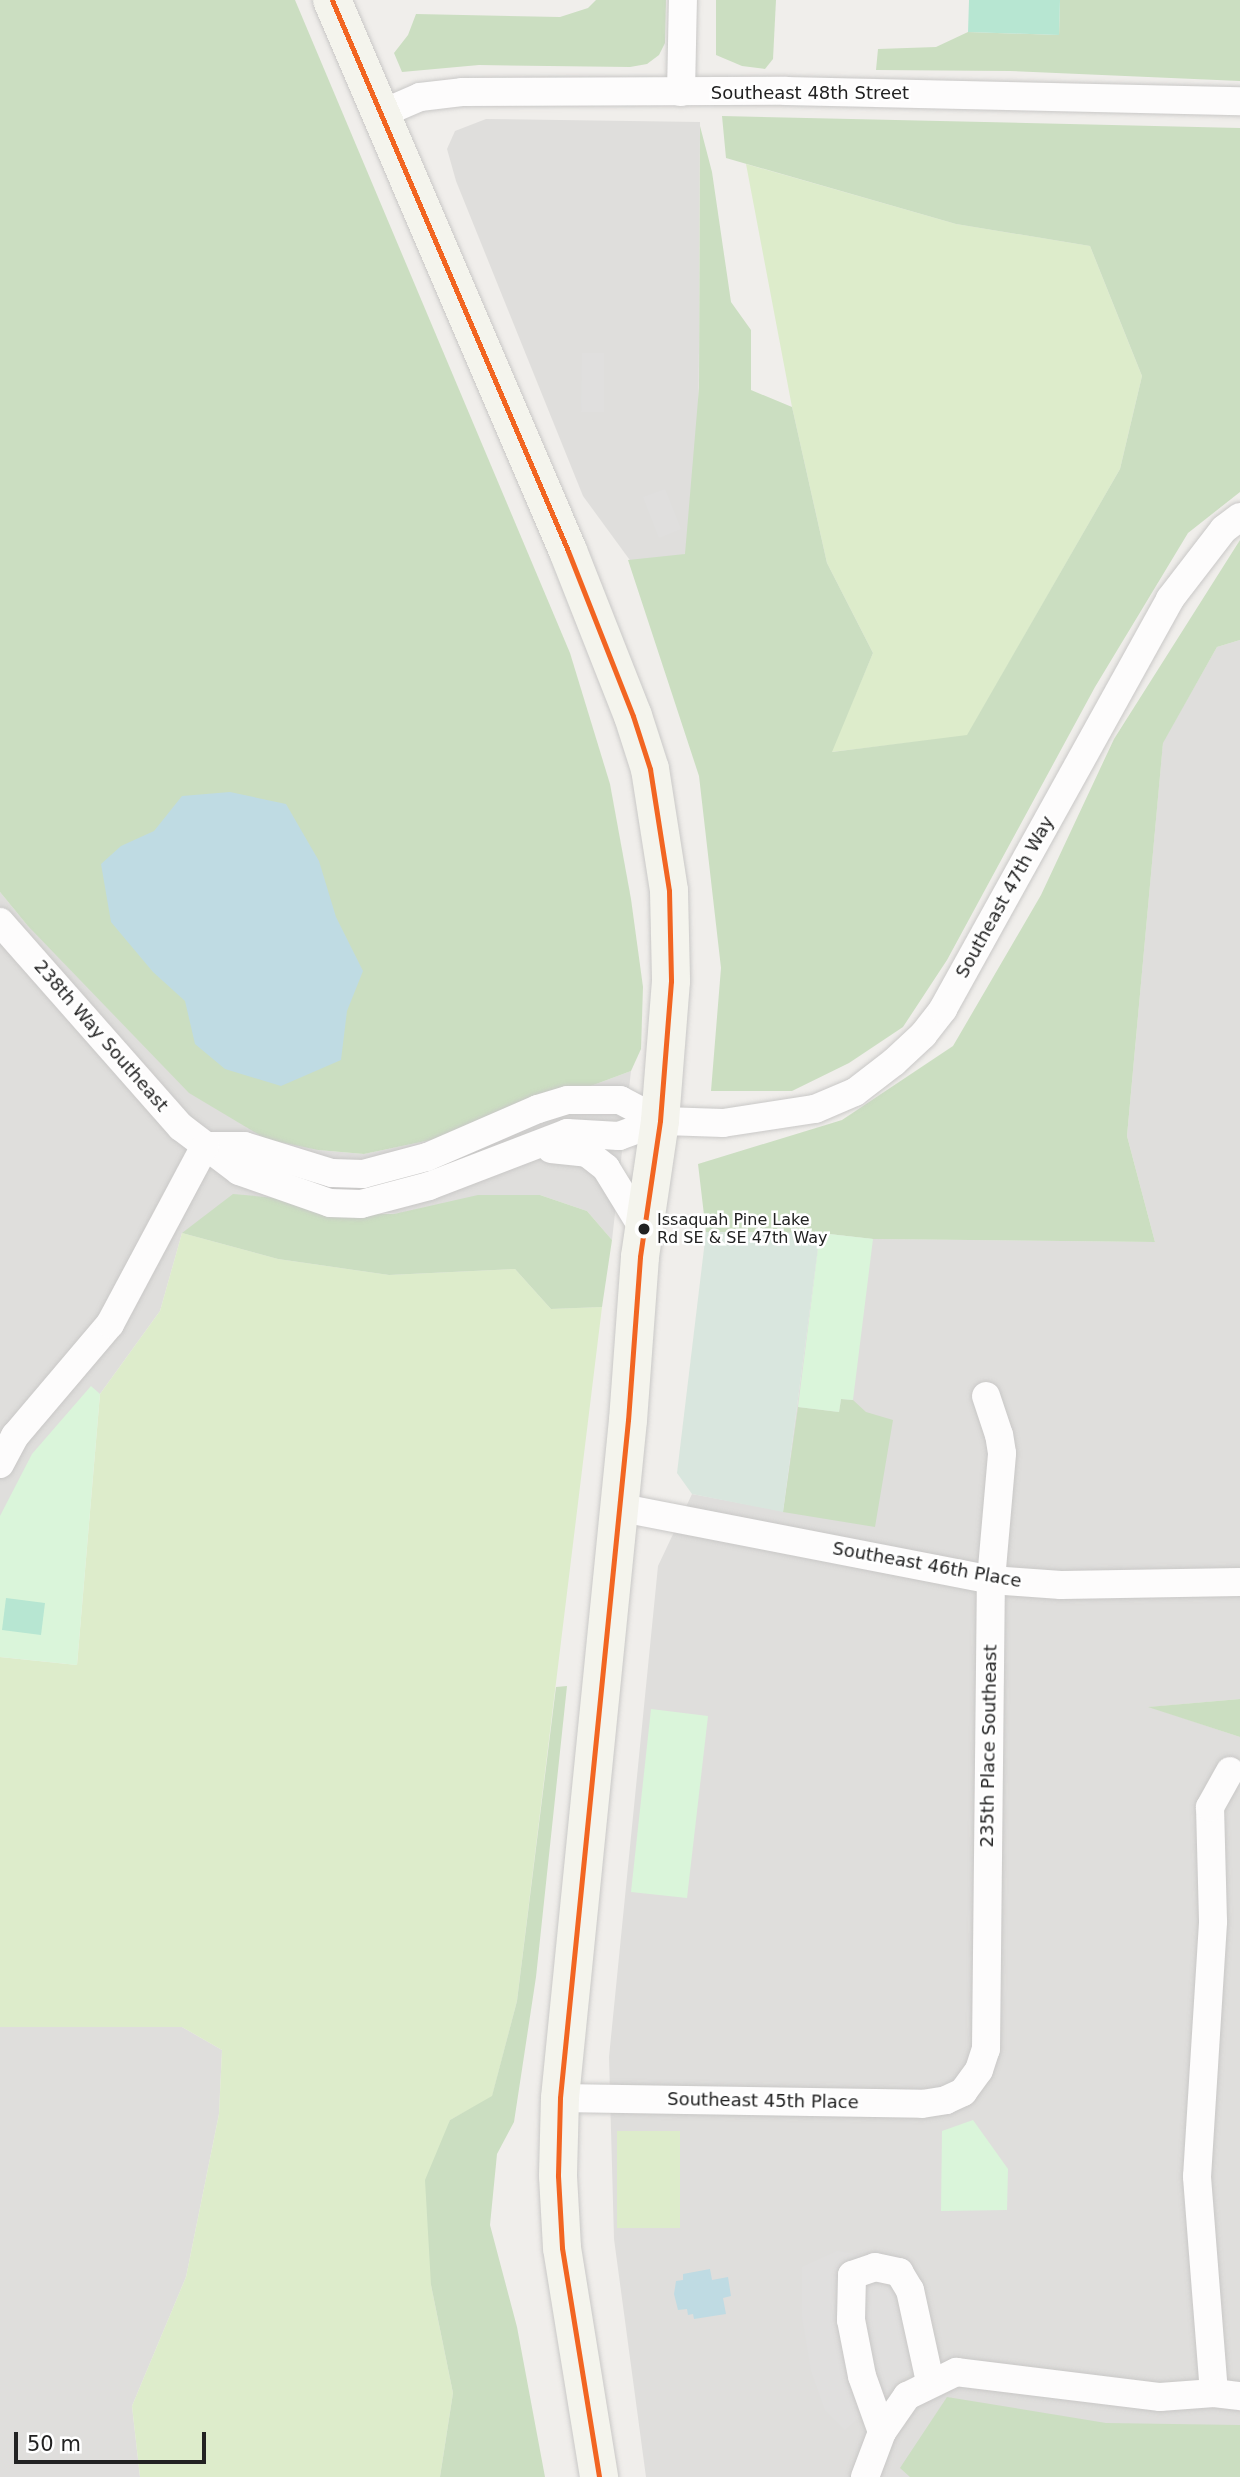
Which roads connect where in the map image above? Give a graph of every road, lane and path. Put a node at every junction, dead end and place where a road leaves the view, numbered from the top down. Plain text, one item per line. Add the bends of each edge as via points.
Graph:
1 (332, 0) edge
2 (682, 0) edge
3 (681, 92) junction
4 (1240, 101) edge
5 (383, 113) junction
6 (1240, 517) edge
7 (0, 922) edge
8 (660, 1121) junction
9 (205, 1146) junction
10 (510, 1154) junction
11 (644, 1230) junction
12 (986, 1396) dead end
13 (0, 1464) edge
14 (617, 1507) junction
15 (991, 1580) junction
16 (1240, 1581) edge
17 (1230, 1771) dead end
18 (963, 2092) joint
19 (560, 2098) junction
20 (930, 2382) junction
21 (1227, 2395) edge
22 (883, 2432) junction
23 (599, 2477) edge
24 (865, 2477) edge

1 - 5 main road
2 - 3 street
3 - 4 street, Southeast 48th Street
3 - 5 street, Southeast 48th Street via 462,92 421,97
5 - 8 main road via 568,551 634,716 650,769 669,891 671,982
6 - 8 street, Southeast 47th Way via 1224,529 1170,599 943,1009 923,1035 855,1092 815,1109 723,1123
7 - 9 street, 238th Way Southeast via 150,1094
8 - 9 street via 620,1100 568,1100 428,1157 363,1174 332,1173 244,1146
8 - 10 street, 238th Way Southeast via 619,1136 567,1133
8 - 11 main road
9 - 10 street, 238th Way Southeast via 239,1171 330,1203 351,1204 429,1186
9 - 13 street via 110,1324 15,1436
10 - 11 street, 238th Way Southeast via 561,1148 587,1153 606,1168
11 - 14 main road
12 - 15 street, 235th Place Southeast via 1002,1453
14 - 15 street, Southeast 46th Place
14 - 19 main road
15 - 16 street, Southeast 46th Place via 1061,1585
15 - 18 street, 235th Place Southeast via 986,2049 979,2070
17 - 21 street via 1210,1807 1213,1921 1197,2177
18 - 19 street, Southeast 45th Place via 922,2104
19 - 23 main road via 562,2248
20 - 21 street via 956,2372 1160,2397
20 - 22 street via 907,2396
20 - 22 street via 910,2290 899,2272 875,2267 852,2275 851,2320 862,2376
22 - 24 street

